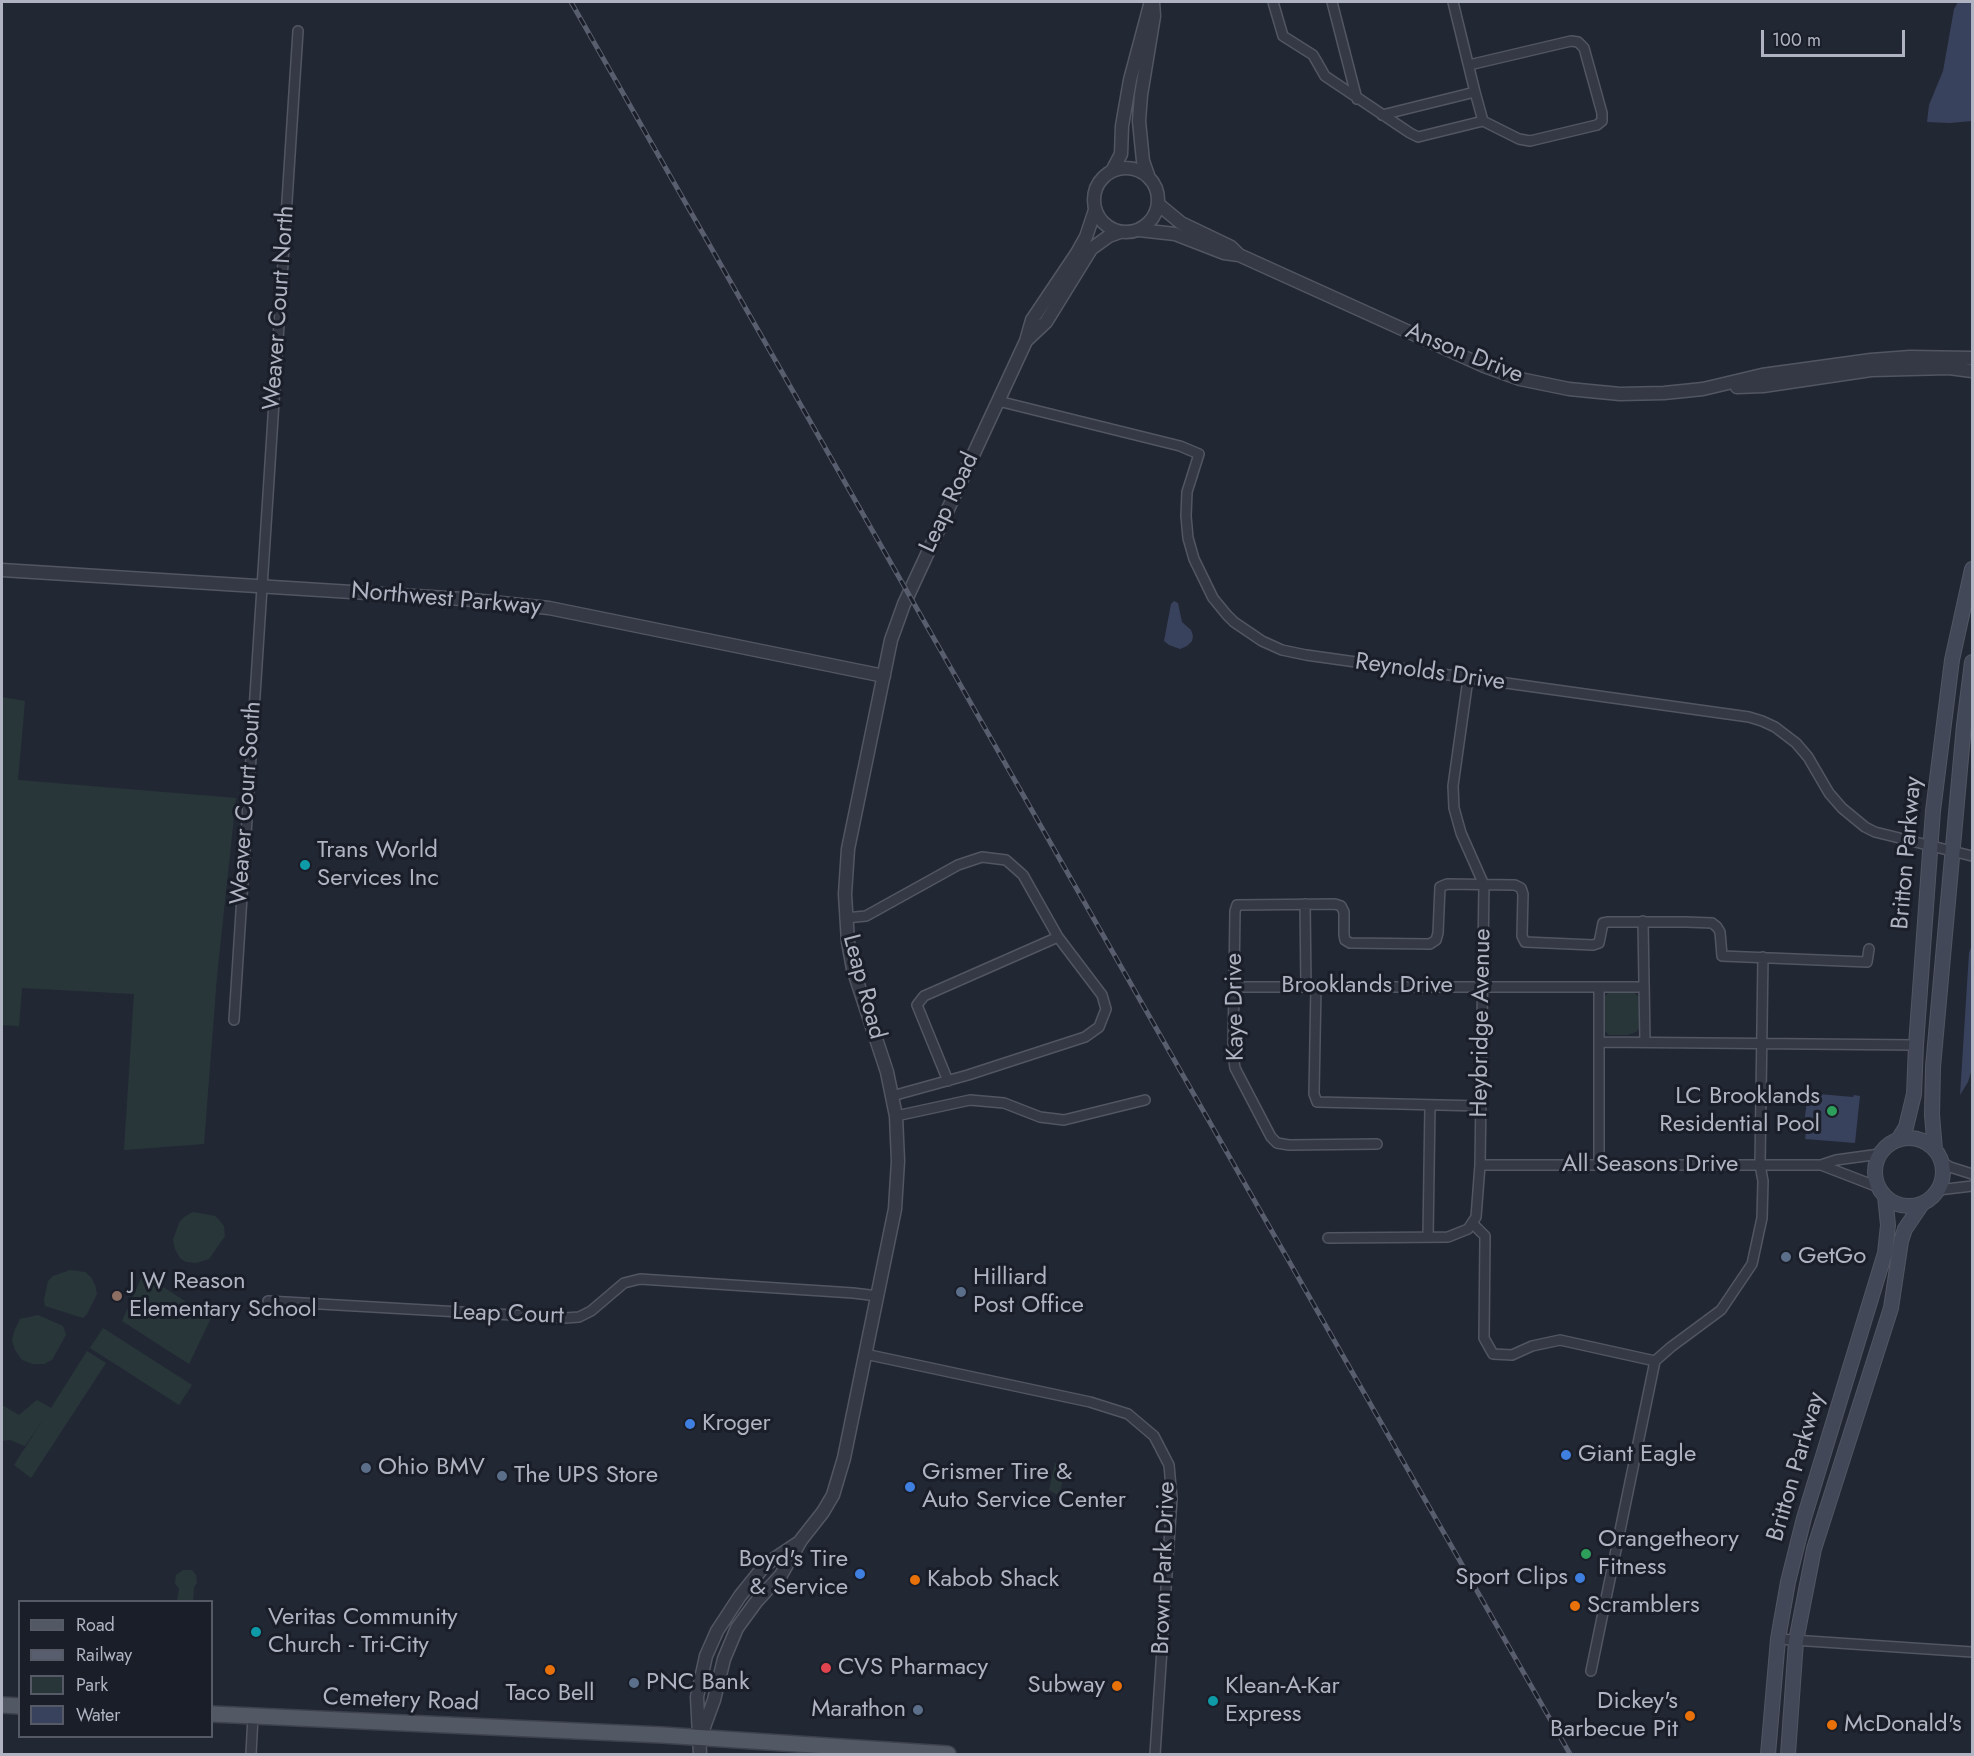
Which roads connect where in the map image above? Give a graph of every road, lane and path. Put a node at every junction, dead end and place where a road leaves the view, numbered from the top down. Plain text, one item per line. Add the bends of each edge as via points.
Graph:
1 (1152, 2) edge
2 (1273, 2) edge
3 (1332, 2) edge
4 (1453, 2) edge
5 (298, 31) dead end
6 (1469, 65) junction
7 (1475, 92) junction
8 (1357, 99) junction
9 (1382, 115) junction
10 (1483, 121) junction
11 (1112, 171) junction
12 (1150, 179) junction
13 (1158, 204) junction
14 (1095, 210) junction
15 (1139, 230) junction
16 (1120, 232) junction
17 (1239, 255) junction
18 (1026, 341) junction
19 (1972, 358) edge
20 (1972, 371) edge
21 (1703, 389) junction
22 (998, 401) junction
23 (1972, 569) edge
24 (2, 570) edge
25 (262, 586) junction
26 (1972, 662) edge
27 (884, 676) junction
28 (1468, 679) junction
29 (1930, 845) junction
30 (1952, 851) junction
31 (1972, 856) edge
32 (1484, 885) junction
33 (1305, 904) junction
34 (845, 918) junction
35 (1643, 921) junction
36 (1058, 937) junction
37 (1869, 949) dead end
38 (1763, 957) junction
39 (1482, 985) junction
40 (1311, 986) junction
41 (1234, 987) junction
42 (1599, 987) junction
43 (1644, 987) junction
44 (234, 1020) dead end
45 (1599, 1042) junction
46 (1645, 1042) junction
47 (1762, 1043) junction
48 (1916, 1045) junction
49 (948, 1081) junction
50 (892, 1096) junction
51 (1145, 1100) dead end
52 (1430, 1105) junction
53 (1480, 1106) junction
54 (896, 1116) junction
55 (1898, 1140) junction
56 (1377, 1144) dead end
57 (1880, 1154) junction
58 (1939, 1156) junction
59 (1480, 1165) junction
60 (1599, 1165) junction
61 (1760, 1165) junction
62 (1821, 1165) junction
63 (1972, 1174) edge
64 (1972, 1186) edge
65 (1938, 1190) junction
66 (1881, 1191) junction
67 (1922, 1204) junction
68 (1472, 1223) junction
69 (1328, 1238) dead end
70 (1428, 1238) junction
71 (878, 1296) junction
72 (268, 1301) dead end
73 (865, 1354) junction
74 (1655, 1361) junction
75 (801, 1540) junction
76 (1778, 1639) junction
77 (1796, 1641) junction
78 (1972, 1652) edge
79 (1591, 1671) dead end
80 (2, 1705) edge
81 (18, 1706) edge
82 (213, 1714) edge
83 (254, 1716) junction
84 (700, 1738) junction
85 (251, 1755) edge
86 (700, 1755) edge
87 (948, 1755) edge
88 (1155, 1755) edge
89 (1768, 1755) edge
90 (1788, 1755) edge

1 - 11 street via 1130,80 1121,154
1 - 12 street via 1154,16 1139,121 1143,161
2 - 8 street via 1284,36 1308,51 1325,76
3 - 8 street
4 - 6 street
5 - 25 street, Weaver Court North
6 - 7 street
6 - 10 street via 1578,42 1584,48 1602,113 1602,121 1597,125 1530,141
7 - 9 street
7 - 10 street
8 - 9 street
9 - 10 street via 1418,137
11 - 12 street via 1132,168
11 - 14 street via 1096,187
12 - 13 street
13 - 15 street via 1152,219
13 - 17 street, Anson Drive via 1181,223 1231,247
14 - 16 street via 1104,225
14 - 18 street, Leap Road via 1086,237 1032,320
15 - 16 street
15 - 17 street, Anson Drive via 1175,234
16 - 18 street, Leap Road via 1091,249 1046,322
17 - 21 street, Anson Drive via 1440,348 1520,379 1620,394
18 - 22 street, Leap Road
19 - 21 street, Anson Drive via 1870,360 1762,375
20 - 21 street, Anson Drive via 1899,368 1763,386
22 - 27 street, Leap Road via 897,620
22 - 28 street, Reynolds Drive via 1199,454 1187,492 1188,538 1194,559 1213,598 1227,615 1262,641 1306,655
23 - 29 main road, Britton Parkway via 1952,660
24 - 25 street, Northwest Parkway
25 - 27 street, Northwest Parkway via 549,608
25 - 44 street, Weaver Court South
26 - 30 main road, Britton Parkway
27 - 34 street, Leap Road via 848,849
28 - 29 street, Reynolds Drive via 1762,721 1796,743 1829,793 1855,820 1875,832
28 - 32 street, Heybridge Avenue via 1453,786 1454,808
29 - 30 street, Reynolds Drive
29 - 48 main road, Britton Parkway
30 - 31 street, Reynolds Drive
30 - 58 main road, Britton Parkway via 1933,1067 1932,1115
32 - 33 street via 1440,887 1438,933 1430,944 1350,943 1344,934 1341,906
32 - 35 street via 1521,888 1525,942 1593,945 1599,943 1603,923
32 - 39 street, Heybridge Avenue
33 - 40 street
33 - 41 street, Kaye Drive via 1237,905
34 - 36 street via 866,916 958,865 982,857 1006,860 1023,875
34 - 50 street, Leap Road via 853,969
35 - 38 street via 1712,923 1720,932 1722,956
35 - 43 street
36 - 49 street via 924,996 917,1005
36 - 49 street via 1102,995 1106,1009 1099,1027 1075,1041
37 - 38 street via 1867,962
38 - 47 street
39 - 40 street, Brooklands Drive
39 - 42 street, Brooklands Drive
39 - 53 street, Heybridge Avenue
40 - 41 street, Brooklands Drive
40 - 52 street via 1317,1102
41 - 56 street, Kaye Drive via 1235,1068 1271,1137 1288,1145
42 - 43 street, Brooklands Drive
42 - 45 street
43 - 46 street
45 - 46 street
45 - 60 street
46 - 47 street
47 - 48 street
47 - 61 street
48 - 55 main road, Britton Parkway via 1914,1094 1906,1127
49 - 50 street
50 - 54 street, Leap Road
51 - 54 street via 1064,1120 1040,1117 1004,1103 970,1100
52 - 53 street
52 - 70 street
53 - 59 street, Heybridge Avenue
54 - 71 street, Leap Road via 895,1209
55 - 57 main road
55 - 58 main road via 1914,1138 1929,1145
57 - 62 street, All Seasons Drive
57 - 66 main road via 1875,1176
58 - 63 street via 1950,1167
58 - 65 main road via 1942,1181
59 - 60 street, All Seasons Drive
59 - 68 street, Heybridge Avenue via 1477,1210
60 - 61 street, All Seasons Drive
61 - 62 street, All Seasons Drive
61 - 74 street via 1762,1218 1752,1264 1721,1310
62 - 66 street, All Seasons Drive
64 - 65 street
65 - 67 main road
66 - 67 main road via 1902,1206
66 - 76 main road, Britton Parkway via 1888,1225 1885,1253 1804,1518
67 - 77 main road, Britton Parkway via 1901,1241 1891,1308 1814,1549
68 - 70 street via 1461,1233
68 - 74 street via 1485,1236 1484,1338 1493,1354 1512,1355 1560,1340
69 - 70 street
71 - 72 street, Leap Court via 640,1279 624,1282 591,1311 565,1318
71 - 73 street, Leap Road
73 - 75 street, Leap Road via 833,1495
73 - 88 street, Brown Park Drive via 1090,1402 1128,1414 1154,1436 1169,1465 1172,1498
74 - 79 street
75 - 84 street, Leap Road via 781,1575 737,1628
75 - 84 street, Leap Road via 765,1565 717,1631 706,1656 697,1696
76 - 77 street
76 - 89 main road, Britton Parkway
77 - 78 street
77 - 90 main road, Britton Parkway
80 - 81 main road
82 - 83 main road, Cemetery Road
83 - 84 main road, Cemetery Road
83 - 85 street
84 - 86 street, Leap Road
84 - 87 main road, Cemetery Road

